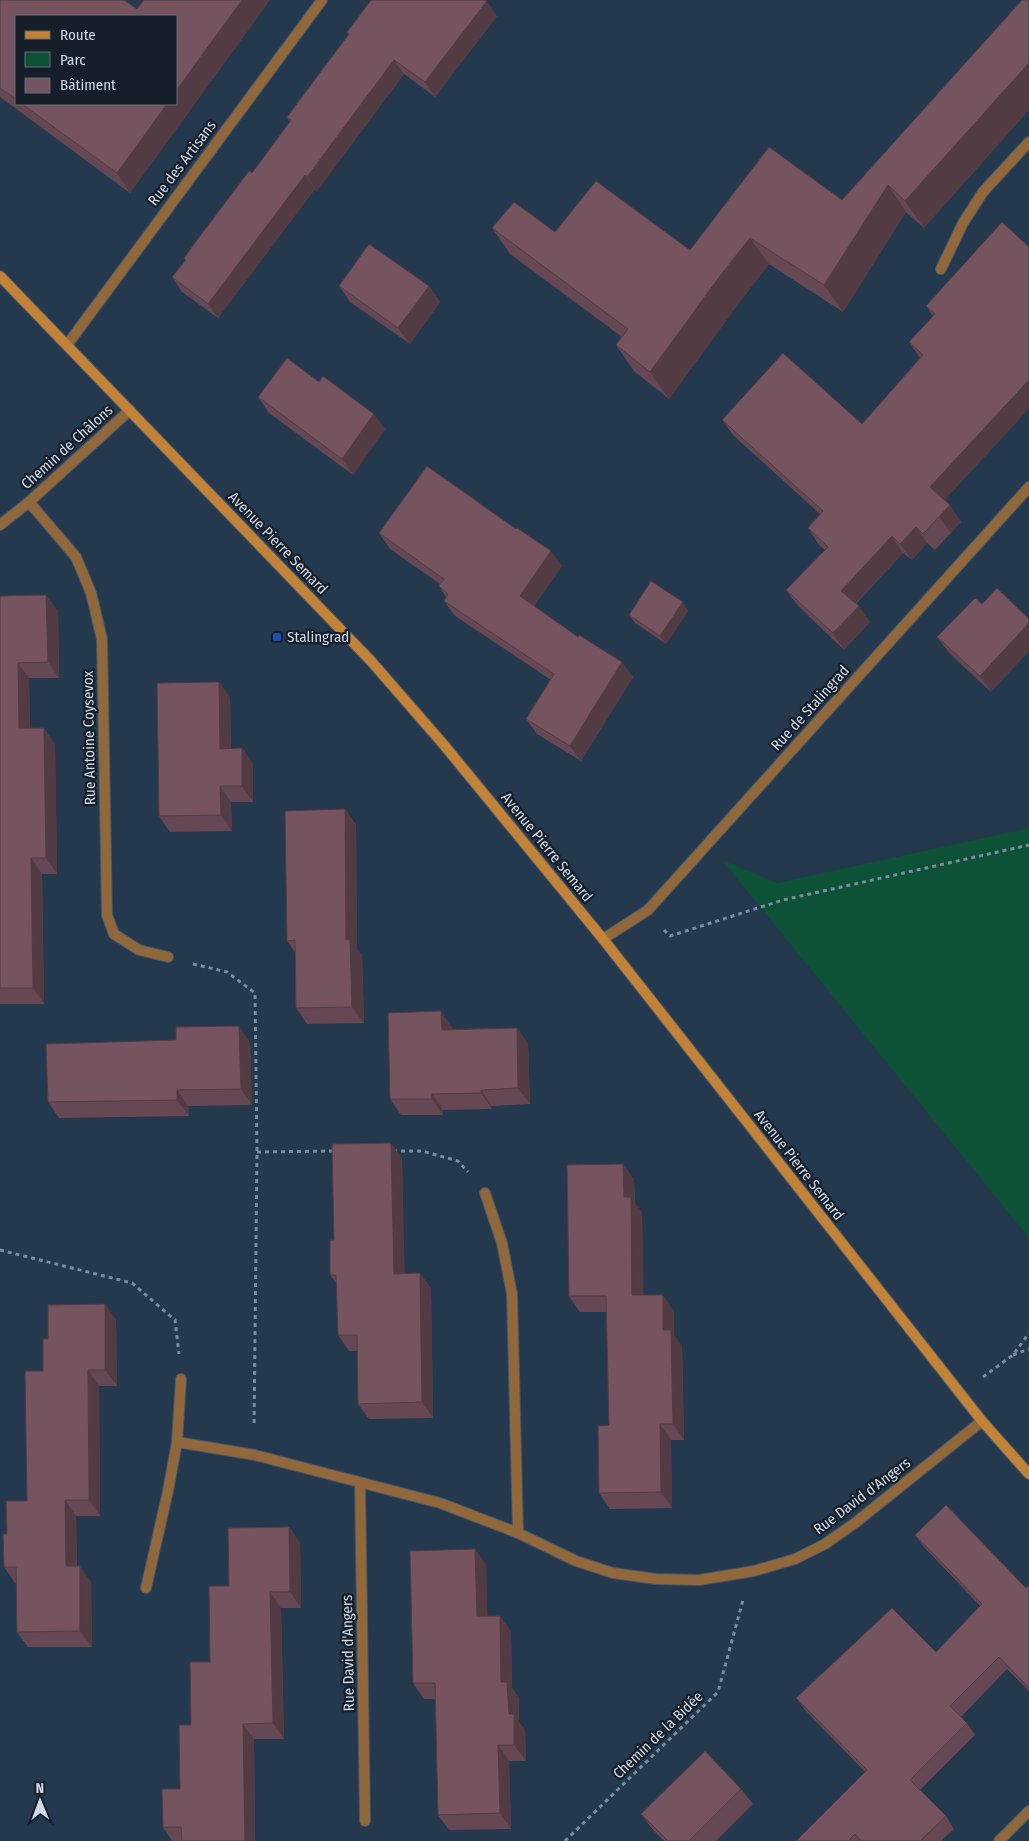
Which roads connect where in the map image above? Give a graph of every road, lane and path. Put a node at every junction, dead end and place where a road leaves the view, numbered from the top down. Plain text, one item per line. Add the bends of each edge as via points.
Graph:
1 (322, 0) edge
2 (1029, 142) edge
3 (941, 269) dead end
4 (0, 276) edge
5 (67, 345) junction
6 (130, 410) junction
7 (1029, 487) edge
8 (29, 502) junction
9 (0, 525) edge
10 (1029, 845) edge
11 (648, 910) junction
12 (604, 940) junction
13 (168, 957) joint
14 (335, 1151) edge
15 (384, 1151) edge
16 (257, 1152) junction
17 (485, 1193) joint
18 (0, 1250) edge
19 (1029, 1333) edge
20 (1029, 1349) edge
21 (1013, 1355) junction
22 (181, 1379) joint
23 (960, 1393) junction
24 (982, 1421) junction
25 (177, 1442) junction
26 (254, 1455) junction
27 (1029, 1474) edge
28 (360, 1484) junction
29 (518, 1533) junction
30 (754, 1571) junction
31 (146, 1588) dead end
32 (1029, 1811) edge
33 (365, 1821) dead end
34 (565, 1841) edge
35 (999, 1841) edge

1 - 5 street, Rue des Artisans
2 - 3 street via 983,192 963,223
4 - 5 main road, Avenue Pierre Semard
5 - 6 main road, Avenue Pierre Semard
6 - 8 street, Chemin de Châlons
6 - 12 main road, Avenue Pierre Semard via 372,662
7 - 11 street, Rue de Stalingrad
8 - 9 street, Chemin de Châlons
8 - 13 street, Rue Antoine Coysevox via 76,557 91,592 102,639 106,915 114,934 139,950
10 - 11 path via 783,900 670,936
11 - 12 street, Rue de Stalingrad
12 - 23 main road, Avenue Pierre Semard
13 - 16 path via 227,972 255,993
14 - 16 path
15 - 17 path via 422,1151 458,1161
16 - 26 path
17 - 29 street via 502,1243 512,1294
18 - 22 path via 132,1283 175,1320
19 - 21 path
20 - 21 path
21 - 23 path
22 - 25 street
23 - 24 main road, Avenue Pierre Semard
24 - 27 main road, Avenue Pierre Semard
24 - 30 street, Rue David d'Angers via 825,1544 796,1559
25 - 26 street, Rue David d'Angers
25 - 31 street
26 - 28 street, Rue David d'Angers
28 - 29 street, Rue David d'Angers via 440,1503
28 - 33 street, Rue David d'Angers
29 - 30 street, Rue David d'Angers via 576,1561 613,1573 699,1580
30 - 34 path, Chemin de la Bidée via 718,1692
32 - 35 street

